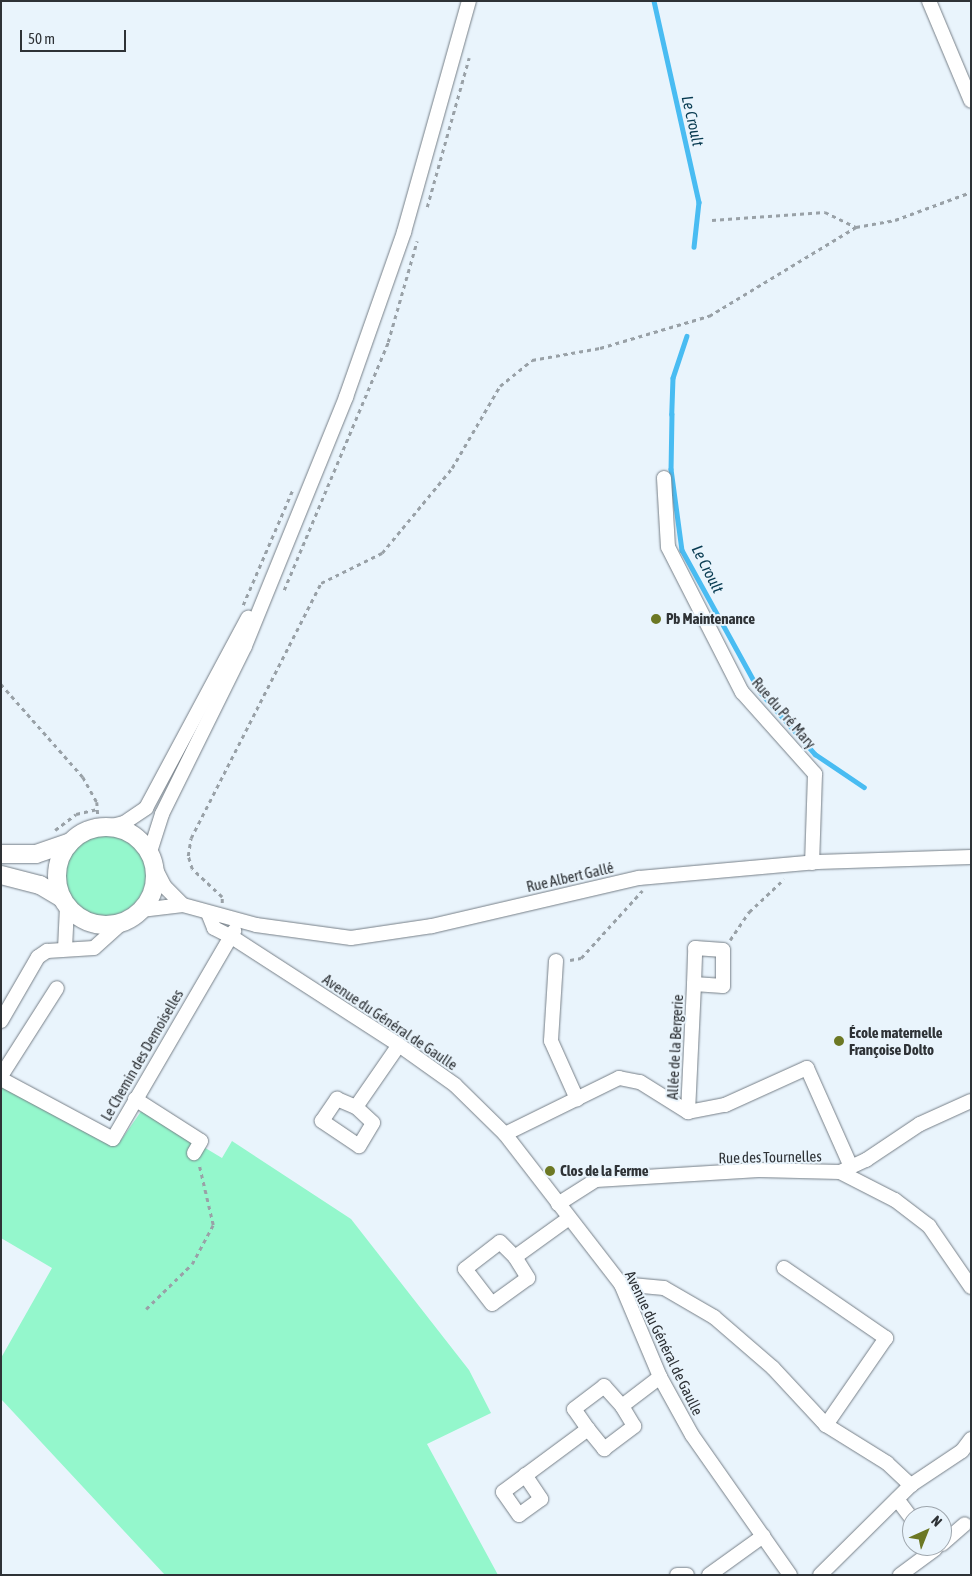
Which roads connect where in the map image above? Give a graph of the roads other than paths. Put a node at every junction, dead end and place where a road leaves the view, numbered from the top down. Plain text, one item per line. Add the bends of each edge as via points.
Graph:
1 (469, 1) edge
2 (929, 1) edge
3 (971, 101) edge
4 (664, 478) dead end
5 (270, 579) junction
6 (108, 827) junction
7 (70, 842) junction
8 (1, 854) edge
9 (971, 857) edge
10 (151, 859) junction
11 (806, 863) junction
12 (1, 875) edge
13 (65, 902) junction
14 (183, 905) junction
15 (141, 910) junction
16 (124, 921) junction
17 (227, 926) junction
18 (70, 949) junction
19 (556, 961) road end
20 (694, 984) junction
21 (57, 988) dead end
22 (1, 1021) edge
23 (399, 1045) junction
24 (1, 1077) edge
25 (135, 1099) junction
26 (577, 1099) junction
27 (971, 1102) edge
28 (356, 1107) dead end
29 (688, 1112) junction
30 (505, 1134) junction
31 (194, 1153) road end
32 (846, 1169) junction
33 (558, 1204) junction
34 (569, 1218) junction
35 (515, 1257) junction
36 (784, 1268) dead end
37 (621, 1284) junction
38 (971, 1286) edge
39 (660, 1377) junction
40 (622, 1406) junction
41 (826, 1425) junction
42 (588, 1429) junction
43 (971, 1439) edge
44 (525, 1475) dead end
45 (911, 1486) junction
46 (897, 1499) junction
47 (902, 1506) edge
48 (965, 1524) dead end
49 (952, 1534) edge
50 (763, 1536) junction
51 (924, 1556) edge
52 (677, 1575) edge
53 (686, 1575) edge
54 (709, 1575) edge
55 (790, 1575) edge
56 (820, 1575) edge
57 (900, 1575) edge

1 - 5 street via 404,232 346,397
2 - 3 street
4 - 11 street, Rue du Pré Mary via 672,556 742,692 815,774
5 - 6 street via 149,804 132,819
5 - 10 street via 226,689 162,814
6 - 7 main road via 87,831
6 - 10 main road via 134,836
7 - 8 main road via 36,854
7 - 13 main road via 57,869
9 - 11 street, Rue Albert Gallé
10 - 14 street via 164,886
10 - 15 main road via 154,885
11 - 17 street, Rue Albert Gallé via 654,877 432,926 351,938
12 - 13 main road via 40,885
13 - 16 main road via 90,922
13 - 18 street
14 - 15 street
14 - 17 street, Rue Albert Gallé
15 - 16 main road
16 - 18 street via 94,948
17 - 23 street, Avenue du Général de Gaulle
17 - 25 street, Le Chemin des Demoiselles
18 - 22 street via 38,957
19 - 26 street via 551,1042
20 - 20 street, Allée de la Bergerie via 696,948 723,950 723,986
20 - 29 street, Allée de la Bergerie
21 - 24 street
23 - 28 street
23 - 30 street, Avenue du Général de Gaulle via 455,1086
24 - 25 street, Le Chemin des Demoiselles via 113,1139
25 - 31 street via 201,1141
26 - 29 street via 619,1078 640,1082
26 - 30 street
27 - 32 street via 920,1124
29 - 32 street via 725,1105 807,1068
30 - 33 street, Avenue du Général de Gaulle
32 - 33 street, Rue des Tournelles via 758,1170 596,1180
32 - 38 street via 929,1226
33 - 34 street, Avenue du Général de Gaulle
34 - 35 street
34 - 37 street, Avenue du Général de Gaulle
35 - 35 street via 500,1242 465,1269 492,1304 528,1278
36 - 41 street via 886,1338
37 - 39 street, Avenue du Général de Gaulle
37 - 41 street via 664,1288 714,1317 773,1368
39 - 40 street
39 - 50 street, Avenue du Général de Gaulle via 692,1435
40 - 42 street via 634,1426 604,1449
40 - 42 street via 604,1386 574,1409
41 - 45 street via 887,1463
42 - 44 street
43 - 45 street via 962,1451
45 - 46 street
46 - 47 street
46 - 56 street
48 - 49 street
50 - 54 street
50 - 55 street, Avenue du Général de Gaulle
51 - 57 street
52 - 53 street

